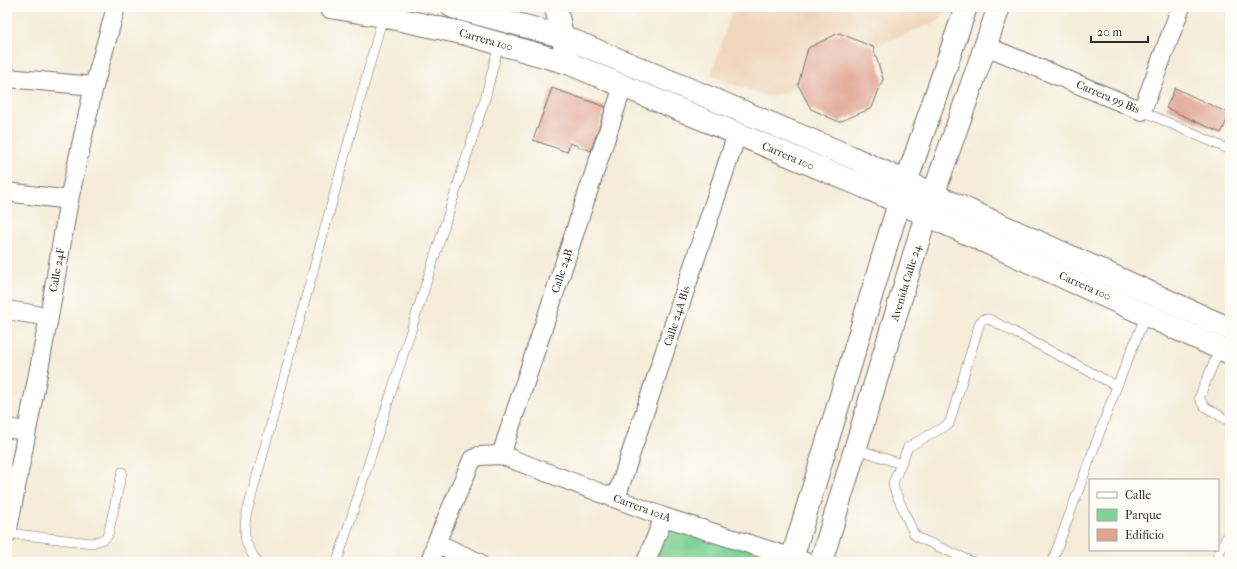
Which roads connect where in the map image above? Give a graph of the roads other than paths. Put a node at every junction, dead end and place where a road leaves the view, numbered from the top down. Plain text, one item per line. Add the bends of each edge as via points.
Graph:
1 (116, 7) edge
2 (330, 7) edge
3 (453, 7) edge
4 (556, 7) edge
5 (966, 7) edge
6 (999, 7) edge
7 (1181, 7) edge
8 (383, 16) junction
9 (562, 36) junction
10 (499, 44) junction
11 (986, 46) junction
12 (568, 63) junction
13 (7, 78) edge
14 (94, 86) junction
15 (623, 86) junction
16 (1142, 111) junction
17 (737, 134) junction
18 (1230, 150) edge
19 (906, 182) junction
20 (7, 192) edge
21 (934, 194) junction
22 (69, 200) junction
23 (899, 203) junction
24 (926, 215) junction
25 (7, 310) edge
26 (1147, 314) junction
27 (49, 317) junction
28 (1227, 344) edge
29 (1117, 386) junction
30 (1230, 422) edge
31 (7, 428) edge
32 (26, 431) junction
33 (855, 448) junction
34 (501, 455) junction
35 (901, 464) junction
36 (122, 472) dead end
37 (616, 498) junction
38 (664, 517) junction
39 (1230, 530) edge
40 (7, 534) edge
41 (436, 543) junction
42 (796, 560) edge
43 (258, 562) edge
44 (337, 562) edge
45 (430, 562) edge
46 (478, 562) edge
47 (646, 562) edge
48 (821, 562) edge
49 (974, 562) edge
50 (1052, 562) edge
51 (1215, 562) edge

1 - 14 street, Calle 24F
2 - 8 main road, Carrera 100
3 - 9 main road, Carrera 100
4 - 9 main road
5 - 19 main road
6 - 11 main road, Avenida Calle 24
7 - 16 street
8 - 10 main road, Carrera 100 via 462,33
8 - 43 lane via 246,516 243,535
9 - 12 main road
9 - 19 main road, Carrera 100
10 - 12 main road, Carrera 100
10 - 44 lane via 485,99
11 - 16 street, Carrera 99 Bis
11 - 21 main road, Avenida Calle 24
12 - 15 main road, Carrera 100
13 - 14 street
14 - 22 street, Calle 24F
15 - 17 main road, Carrera 100
15 - 34 street, Calle 24B
16 - 18 lane, Carrera 99 Bis
17 - 23 main road, Carrera 100
17 - 37 street, Calle 24A Bis
19 - 21 main road, Carrera 100
19 - 23 main road
20 - 22 street
21 - 24 main road, Avenida Calle 24
21 - 28 main road, Carrera 100
22 - 27 street, Calle 24F
23 - 24 main road, Carrera 100
23 - 42 main road
24 - 26 main road, Carrera 100
24 - 33 main road, Avenida Calle 24
25 - 27 street
26 - 28 main road, Carrera 100
26 - 29 lane
27 - 32 street, Calle 24F
28 - 30 lane via 1199,398 1204,406
29 - 35 lane via 984,319 980,322 949,424 908,447
29 - 50 lane
31 - 32 street
32 - 40 street, Calle 24F
33 - 35 lane
33 - 48 main road, Avenida Calle 24
34 - 37 street, Carrera 101A
34 - 41 street, Carrera 101A via 480,456 472,460
35 - 49 lane via 893,483 911,530 919,538
36 - 40 lane via 108,535 104,539 92,543
37 - 38 street, Carrera 101A
38 - 42 street, Carrera 101A
38 - 47 street
39 - 51 lane
41 - 45 street
41 - 46 street

